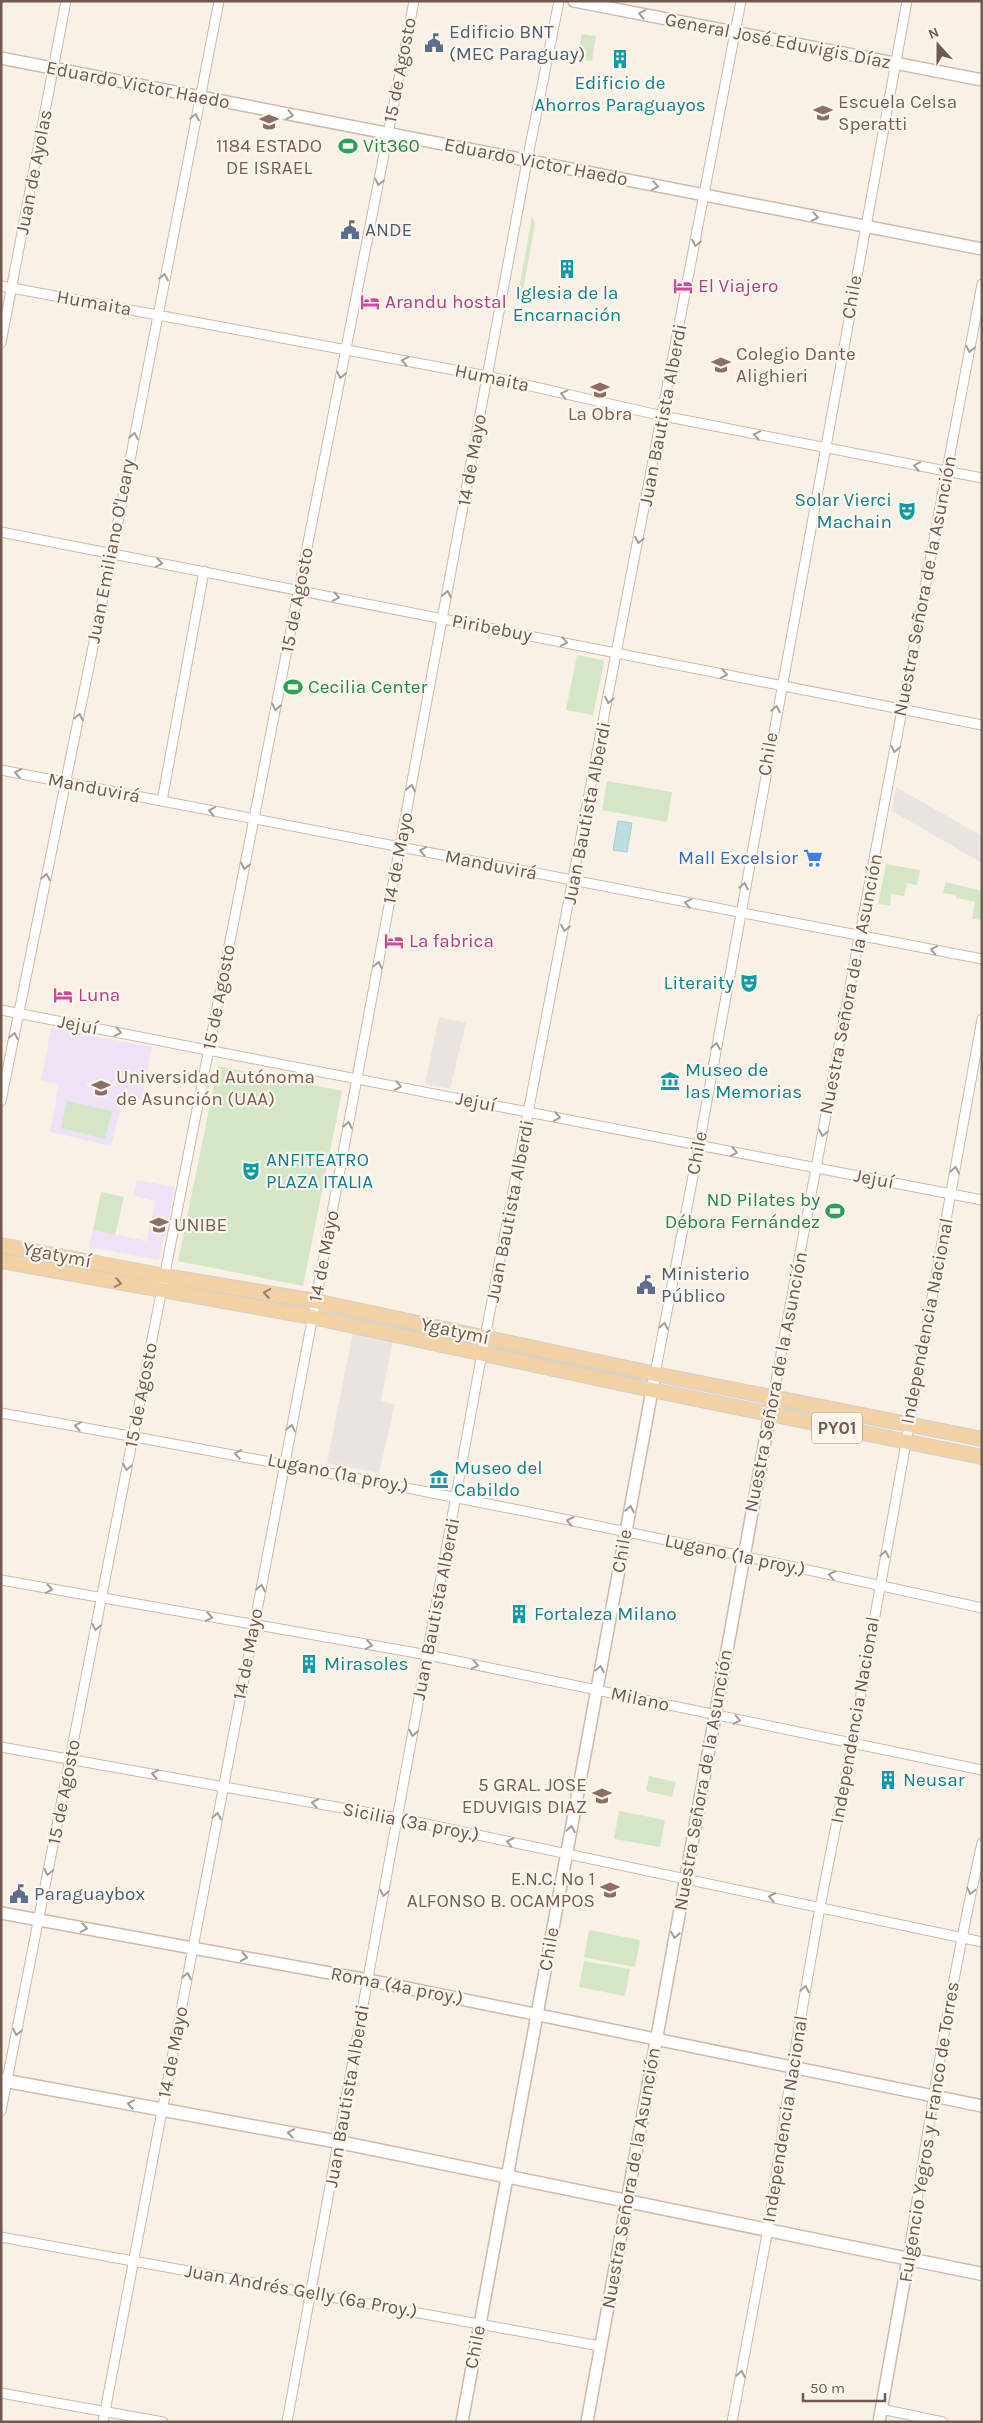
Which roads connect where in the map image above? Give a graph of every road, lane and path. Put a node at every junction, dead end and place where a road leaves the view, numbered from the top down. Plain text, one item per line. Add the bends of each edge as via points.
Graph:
1 (66, 1) edge
2 (219, 1) edge
3 (414, 1) edge
4 (559, 1) edge
5 (574, 1) edge
6 (741, 1) edge
7 (906, 1) edge
8 (736, 33) junction
9 (1, 58) edge
10 (895, 64) junction
11 (54, 69) junction
12 (982, 80) edge
13 (199, 97) junction
14 (388, 134) junction
15 (527, 161) junction
16 (705, 195) junction
17 (865, 226) junction
18 (982, 249) edge
19 (982, 284) edge
20 (1, 286) edge
21 (12, 288) junction
22 (157, 314) junction
23 (1, 343) edge
24 (346, 350) junction
25 (487, 376) junction
26 (663, 416) junction
27 (826, 449) junction
28 (947, 472) junction
29 (982, 478) edge
30 (1, 532) edge
31 (112, 553) junction
32 (204, 571) junction
33 (299, 590) junction
34 (443, 618) junction
35 (618, 653) junction
36 (781, 685) junction
37 (902, 709) junction
38 (982, 724) edge
39 (1, 770) edge
40 (66, 782) junction
41 (162, 801) junction
42 (254, 819) junction
43 (400, 847) junction
44 (574, 881) junction
45 (740, 912) junction
46 (860, 936) junction
47 (982, 959) edge
48 (1, 1010) edge
49 (19, 1013) junction
50 (982, 1019) edge
51 (209, 1050) junction
52 (357, 1079) junction
53 (1, 1101) edge
54 (529, 1112) junction
55 (699, 1145) junction
56 (816, 1168) junction
57 (951, 1194) junction
58 (982, 1200) edge
59 (1, 1245) edge
60 (1, 1261) edge
61 (164, 1276) junction
62 (162, 1292) junction
63 (315, 1301) junction
64 (312, 1317) junction
65 (485, 1337) junction
66 (482, 1353) junction
67 (655, 1374) junction
68 (652, 1390) junction
69 (774, 1397) junction
70 (1, 1413) edge
71 (770, 1414) junction
72 (908, 1425) junction
73 (133, 1436) junction
74 (982, 1439) edge
75 (905, 1441) junction
76 (982, 1457) edge
77 (284, 1463) junction
78 (457, 1496) junction
79 (625, 1533) junction
80 (743, 1557) junction
81 (1, 1580) edge
82 (879, 1585) junction
83 (102, 1598) junction
84 (982, 1608) edge
85 (254, 1624) junction
86 (428, 1655) junction
87 (596, 1690) junction
88 (714, 1715) junction
89 (852, 1744) junction
90 (1, 1747) edge
91 (70, 1759) junction
92 (982, 1770) edge
93 (223, 1787) junction
94 (398, 1818) junction
95 (982, 1843) edge
96 (566, 1853) junction
97 (685, 1878) junction
98 (820, 1907) junction
99 (1, 1913) edge
100 (38, 1920) junction
101 (961, 1938) junction
102 (982, 1942) edge
103 (192, 1948) junction
104 (368, 1980) junction
105 (536, 2014) junction
106 (656, 2041) junction
107 (792, 2068) junction
108 (4, 2081) edge
109 (933, 2096) junction
110 (982, 2106) edge
111 (162, 2110) junction
112 (1, 2111) edge
113 (339, 2142) junction
114 (507, 2176) junction
115 (628, 2200) junction
116 (768, 2229) junction
117 (1, 2237) edge
118 (908, 2259) junction
119 (134, 2261) junction
120 (982, 2274) edge
121 (311, 2292) junction
122 (480, 2324) junction
123 (600, 2346) junction
124 (1, 2393) edge
125 (881, 2409) junction
126 (105, 2412) junction
127 (103, 2422) edge
128 (163, 2422) edge
129 (287, 2422) edge
130 (462, 2422) edge
131 (588, 2422) edge
132 (732, 2422) edge
133 (879, 2422) edge
134 (943, 2422) edge

1 - 11 street, Juan de Ayolas
2 - 13 street, Juan Emiliano O'Leary
3 - 14 street, 15 de Agosto
4 - 15 street, 14 de Mayo
8 -> 5 street, General José Eduvigis Díaz
6 - 8 street, Juan Bautista Alberdi
7 - 10 street, Chile
8 - 10 street, General José Eduvigis Díaz
8 - 16 street, Juan Bautista Alberdi
9 - 11 street, Eduardo Victor Haedo
10 - 12 street, General José Eduvigis Díaz
10 - 17 street, Chile
11 - 13 street, Eduardo Victor Haedo
11 - 21 street, Juan de Ayolas
13 -> 14 street, Eduardo Victor Haedo
22 -> 13 street, Juan Emiliano O'Leary
14 - 15 street, Eduardo Victor Haedo
14 -> 24 street, 15 de Agosto
15 -> 16 street, Eduardo Victor Haedo
15 - 25 street, 14 de Mayo
16 -> 17 street, Eduardo Victor Haedo
16 -> 26 street, Juan Bautista Alberdi
17 - 18 street, Eduardo Victor Haedo
17 - 27 street, Chile
19 -> 28 street, Nuestra Señora de la Asunción
20 - 21 street, Humaita
21 - 22 street, Humaita
21 - 23 street, Juan de Ayolas
22 - 24 street, Humaita
31 -> 22 street, Juan Emiliano O'Leary
25 -> 24 street, Humaita
24 -> 33 street, 15 de Agosto
26 -> 25 street, Humaita
34 -> 25 street, 14 de Mayo
27 -> 26 street, Humaita
26 -> 35 street, Juan Bautista Alberdi
28 -> 27 street, Humaita
27 - 36 street, Chile
28 - 29 street, Humaita
28 - 37 street, Nuestra Señora de la Asunción
30 - 31 street, Piribebuy
31 -> 32 street, Piribebuy
40 -> 31 street, Juan Emiliano O'Leary
32 - 33 street, Piribebuy
32 - 41 street
33 -> 34 street, Piribebuy
33 -> 42 street, 15 de Agosto
34 -> 35 street, Piribebuy
43 -> 34 street, 14 de Mayo
35 -> 36 street, Piribebuy
35 -> 44 street, Juan Bautista Alberdi
36 - 37 street, Piribebuy
45 -> 36 street, Chile
37 - 38 street, Piribebuy
37 -> 46 street, Nuestra Señora de la Asunción
40 -> 39 street, Manduvirá
40 - 41 street, Manduvirá
49 -> 40 street, Juan Emiliano O'Leary
42 -> 41 street, Manduvirá
42 - 43 street, Manduvirá
42 -> 51 street, 15 de Agosto
44 -> 43 street, Manduvirá
52 -> 43 street, 14 de Mayo
45 -> 44 street, Manduvirá
44 -> 54 street, Juan Bautista Alberdi
45 - 46 street, Manduvirá
55 -> 45 street, Chile
47 -> 46 street, Manduvirá
46 -> 56 street, Nuestra Señora de la Asunción
48 - 49 street, Jejuí
49 -> 51 street, Jejuí
53 -> 49 street, Juan Emiliano O'Leary
57 -> 50 street, Independencia Nacional
51 - 52 street, Jejuí
51 - 61 street, 15 de Agosto
52 -> 54 street, Jejuí
63 -> 52 street, 14 de Mayo
54 -> 55 street, Jejuí
54 - 65 street, Juan Bautista Alberdi
55 -> 56 street, Jejuí
67 -> 55 street, Chile
56 - 57 street, Jejuí
56 - 69 street, Nuestra Señora de la Asunción
57 - 58 street, Jejuí
57 - 72 street, Independencia Nacional
59 - 61 main road, Ygatymí
60 -> 62 main road, Ygatymí
61 - 62 street, 15 de Agosto
63 -> 61 main road, Ygatymí
62 - 64 main road, Ygatymí
62 - 73 street, 15 de Agosto
63 - 64 street, 14 de Mayo
63 - 65 main road, Ygatymí
64 - 66 main road, Ygatymí
77 -> 64 street, 14 de Mayo
65 - 66 street, Juan Bautista Alberdi
65 - 67 main road, Ygatymí
66 - 68 main road, Ygatymí
66 - 78 street, Juan Bautista Alberdi
67 - 68 street, Chile
67 - 69 main road, Ygatymí
68 - 71 main road, Ygatymí
79 -> 68 street, Chile
69 - 71 street, Nuestra Señora de la Asunción
69 - 72 main road, Ygatymí
73 -> 70 street, Lugano (1ª proy.)
71 - 75 main road, Ygatymí / PY01
71 - 80 street, Nuestra Señora de la Asunción
72 - 74 main road, Ygatymí
72 - 75 street, Independencia Nacional
77 -> 73 street, Lugano (1ª proy.)
73 -> 83 street, 15 de Agosto
75 - 76 main road, PY01
82 -> 75 street, Independencia Nacional
77 - 78 street, Lugano (1ª proy.)
85 -> 77 street, 14 de Mayo
79 -> 78 street, Lugano (1ª proy.)
78 - 86 street, Juan Bautista Alberdi
79 - 80 street, Lugano (1ª proy.)
87 -> 79 street, Chile
82 -> 80 street, Lugano (1ª proy.)
80 - 88 street, Nuestra Señora de la Asunción
81 -> 83 street, Milano
82 - 84 street, Lugano (1ª proy.)
82 - 89 street, Independencia Nacional
83 -> 85 street, Milano
83 -> 91 street, 15 de Agosto
85 -> 86 street, Milano
85 - 93 street, 14 de Mayo
86 -> 87 street, Milano
86 -> 94 street, Juan Bautista Alberdi
87 - 88 street, Milano
96 -> 87 street, Chile
88 -> 89 street, Milano
88 - 97 street, Nuestra Señora de la Asunción
89 - 92 street, Milano
89 - 98 street, Independencia Nacional
90 - 91 street, Sicilia (3ª proy.)
93 -> 91 street, Sicilia (3ª proy.)
91 -> 100 street, 15 de Agosto
94 -> 93 street, Sicilia (3ª proy.)
103 -> 93 street, 14 de Mayo
96 -> 94 street, Sicilia (3ª proy.)
94 -> 104 street, Juan Bautista Alberdi
95 -> 101 street, Fulgencio Yegros y Franco de Torres
96 - 97 street, Sicilia (3ª proy.)
96 - 105 street, Chile
98 -> 97 street, Sicilia (3ª proy.)
97 -> 106 street, Nuestra Señora de la Asunción
98 - 101 street, Sicilia (3ª proy.)
107 -> 98 street, Independencia Nacional
99 - 100 street, Roma (4ª proy.)
100 -> 103 street, Roma (4ª proy.)
100 -> 108 street, 15 de Agosto
101 - 102 street, Sicilia (3ª proy.)
101 - 109 street, Fulgencio Yegros y Franco de Torres
103 -> 104 street, Roma (4ª proy.)
111 -> 103 street, 14 de Mayo
104 - 105 street, Roma (4ª proy.)
104 - 113 street, Juan Bautista Alberdi
105 - 106 street, Roma (4ª proy.)
105 - 114 street, Chile
106 - 107 street, Roma (4ª proy.)
106 - 115 street, Nuestra Señora de la Asunción
107 - 109 street, Roma (4ª proy.)
107 - 116 street, Independencia Nacional
111 -> 108 main road
108 - 112 street, 15 de Agosto
109 - 110 street, Roma (4ª proy.)
109 - 118 street, Fulgencio Yegros y Franco de Torres
113 -> 111 main road
111 - 119 street, 14 de Mayo
113 - 114 main road
113 - 121 street, Juan Bautista Alberdi
114 - 115 main road
114 - 122 street, Chile
115 - 116 main road
115 - 123 street, Nuestra Señora de la Asunción
116 - 118 main road
132 -> 116 street, Independencia Nacional
117 - 119 street, Juan Andrés Gelly (6ª Proy.)
118 - 120 main road
118 - 125 street, Fulgencio Yegros y Franco de Torres
119 - 121 street, Juan Andrés Gelly (6ª Proy.)
119 - 126 street, 14 de Mayo
121 - 122 street, Juan Andrés Gelly (6ª Proy.)
121 - 129 street, Juan Bautista Alberdi
122 - 123 street, Juan Andrés Gelly (6ª Proy.)
122 - 130 street, Chile
123 - 131 street, Nuestra Señora de la Asunción
124 - 126 street
125 - 133 street, Fulgencio Yegros y Franco de Torres
125 - 134 street
126 - 127 street, 14 de Mayo
126 - 128 street

